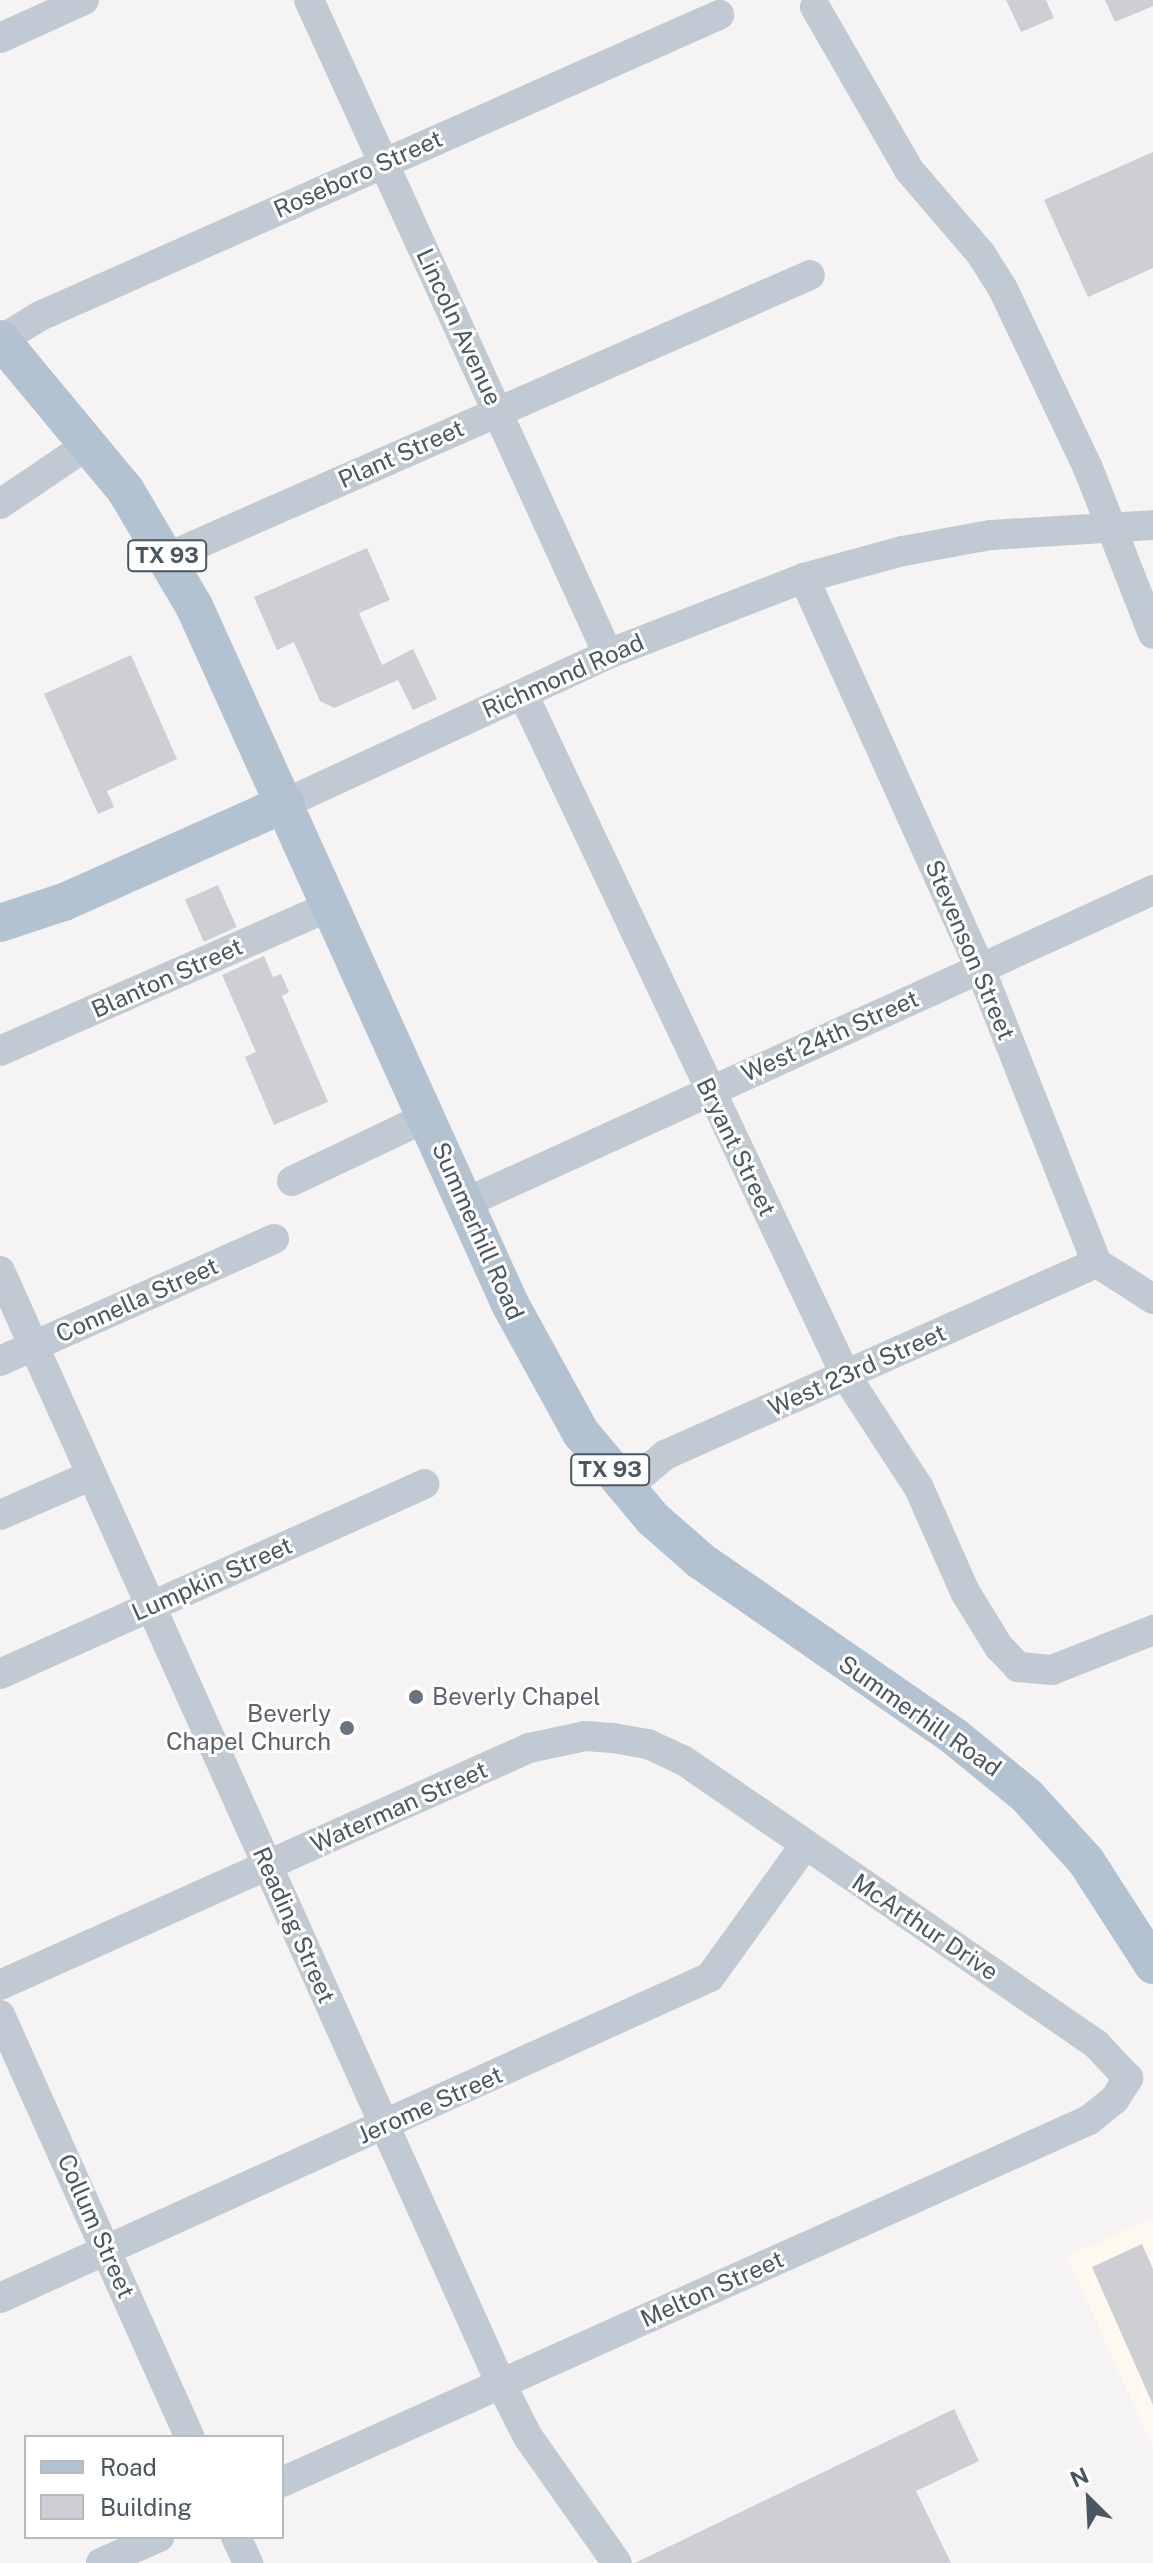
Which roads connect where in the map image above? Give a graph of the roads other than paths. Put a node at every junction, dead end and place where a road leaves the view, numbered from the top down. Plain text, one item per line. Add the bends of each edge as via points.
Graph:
1 (84, 0) edge
2 (309, 0) edge
3 (815, 7) dead end
4 (719, 15) dead end
5 (0, 38) edge
6 (384, 163) junction
7 (810, 275) dead end
8 (0, 339) edge
9 (497, 412) junction
10 (89, 444) junction
11 (0, 504) edge
12 (1153, 525) edge
13 (1109, 528) junction
14 (168, 557) junction
15 (804, 578) junction
16 (1153, 634) edge
17 (608, 654) junction
18 (523, 694) junction
19 (286, 803) junction
20 (1153, 890) edge
21 (333, 905) junction
22 (0, 923) edge
23 (980, 968) junction
24 (0, 1051) edge
25 (709, 1091) junction
26 (427, 1117) junction
27 (292, 1181) dead end
28 (465, 1203) junction
29 (274, 1239) dead end
30 (1097, 1263) junction
31 (0, 1271) edge
32 (1152, 1295) edge
33 (35, 1346) junction
34 (0, 1361) edge
35 (846, 1376) junction
36 (92, 1475) junction
37 (424, 1484) dead end
38 (626, 1488) junction
39 (0, 1515) edge
40 (151, 1606) junction
41 (1153, 1630) edge
42 (0, 1674) edge
43 (716, 1782) joint
44 (805, 1845) junction
45 (268, 1866) junction
46 (1153, 1965) edge
47 (0, 1985) edge
48 (0, 2015) edge
49 (1140, 2072) edge
50 (385, 2126) junction
51 (107, 2250) junction
52 (0, 2298) edge
53 (501, 2384) junction
54 (189, 2435) edge
55 (284, 2481) edge
56 (155, 2539) edge
57 (237, 2539) edge
58 (101, 2563) edge
59 (248, 2563) edge
60 (617, 2563) edge

1 - 5 street
2 - 6 street, Lincoln Avenue
3 - 13 street via 909,170 1003,289 1076,440
4 - 6 street, Roseboro Street
6 - 8 street, Roseboro Street via 40,316
6 - 9 street, Lincoln Avenue
7 - 9 street, Plant Street
8 - 10 main road, Summerhill Road / TX 93
9 - 14 street, Plant Street
9 - 17 street, Lincoln Avenue
10 - 11 street
10 - 14 main road, Summerhill Road / TX 93
12 - 13 street, Richmond Road
13 - 15 street, Richmond Road via 991,535 903,551
13 - 16 street
14 - 19 main road, Summerhill Road / TX 93
15 - 17 street, Richmond Road
15 - 23 street, Stevenson Street
17 - 18 street, Richmond Road
18 - 19 street, Richmond Road
18 - 25 street, Bryant Street
19 - 21 main road, Summerhill Road / TX 93
19 - 22 main road, Richmond Road via 64,902
20 - 23 street, West 24th Street
21 - 24 street, Blanton Street
21 - 26 main road, Summerhill Road / TX 93
23 - 25 street, West 24th Street
23 - 30 street, Stevenson Street
25 - 28 street, West 24th Street
25 - 35 street, Bryant Street
26 - 27 street
26 - 28 main road, Summerhill Road / TX 93
28 - 38 main road, Summerhill Road / TX 93 via 545,1376 581,1433
29 - 33 street, Connella Street
30 - 32 street
30 - 35 street, West 23rd Street
31 - 33 street, Reading Street
33 - 34 street, Connella Street
33 - 36 street, Reading Street
35 - 38 street, West 23rd Street via 665,1455
35 - 41 street, Bryant Street via 919,1488 965,1592 1018,1667 1052,1670
36 - 39 street
36 - 40 street, Reading Street
37 - 40 street, Lumpkin Street
38 - 46 main road, Summerhill Road / TX 93 via 701,1561 955,1737 1027,1796 1086,1861
40 - 42 street, Lumpkin Street
40 - 45 street, Reading Street
43 - 44 street, McArthur Drive
43 - 45 street, Waterman Street via 648,1744 585,1736 529,1748
44 - 49 street, McArthur Drive
44 - 50 street, Jerome Street via 710,1977
45 - 47 street, Waterman Street
45 - 50 street, Reading Street
48 - 51 street, Collum Street
49 - 53 street, Melton Street via 1089,2120
50 - 51 street, Jerome Street
50 - 53 street, Reading Street
51 - 52 street, Jerome Street
51 - 54 street, Collum Street
53 - 55 street, Melton Street
53 - 60 street, Reading Street via 528,2437
56 - 58 street
57 - 59 street

